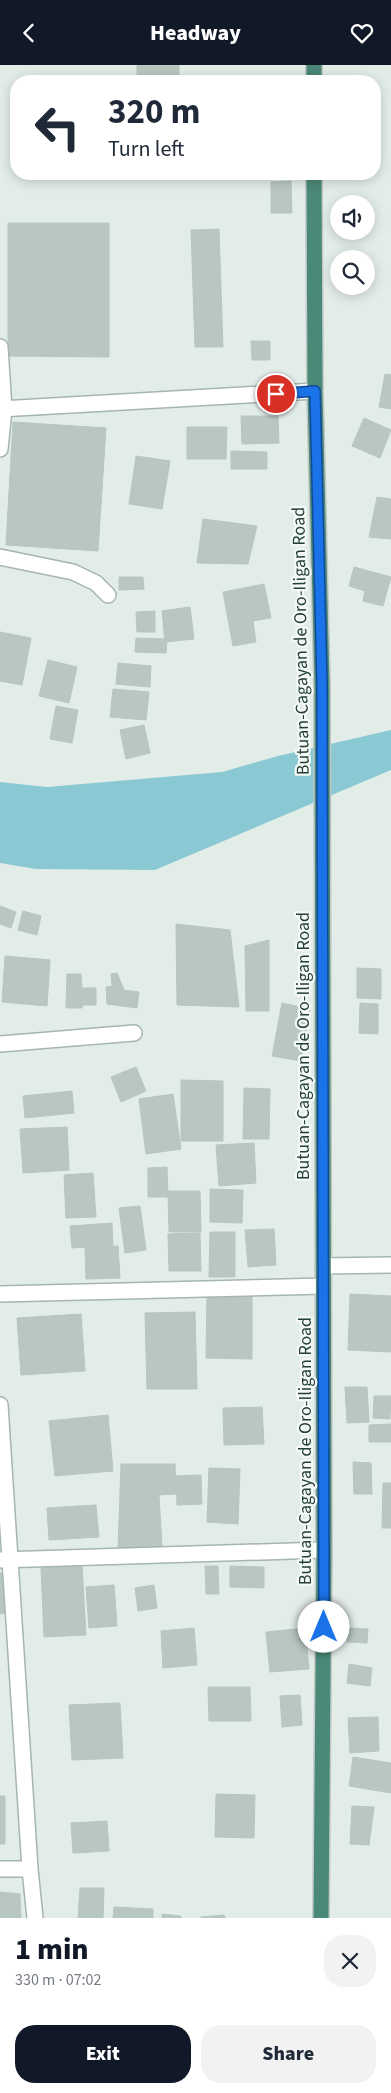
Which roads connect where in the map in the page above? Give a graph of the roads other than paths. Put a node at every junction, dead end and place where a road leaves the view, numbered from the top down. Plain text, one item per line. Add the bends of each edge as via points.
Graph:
1 (314, 180) edge
2 (0, 347) edge
3 (315, 391) junction
4 (2, 409) edge
5 (0, 449) edge
6 (0, 557) edge
7 (108, 595) dead end
8 (134, 1033) dead end
9 (0, 1044) edge
10 (391, 1265) edge
11 (323, 1266) junction
12 (323, 1286) junction
13 (0, 1294) edge
14 (0, 1405) edge
15 (324, 1550) junction
16 (4, 1560) edge
17 (0, 1869) edge
18 (30, 1869) junction
19 (35, 1918) edge
20 (321, 1918) edge

1 - 3 highway, Butuan-Cagayan de Oro-Iligan Road
2 - 4 street
3 - 4 street
3 - 11 highway, Butuan-Cagayan de Oro-Iligan Road via 322,685
4 - 5 street
6 - 7 street via 73,572 96,583
8 - 9 street
10 - 11 street
11 - 12 highway, Butuan-Cagayan de Oro-Iligan Road
12 - 13 street
12 - 15 highway, Butuan-Cagayan de Oro-Iligan Road
14 - 16 street
15 - 16 street
15 - 20 highway, Butuan-Cagayan de Oro-Iligan Road
16 - 18 street
17 - 18 street
18 - 19 street

